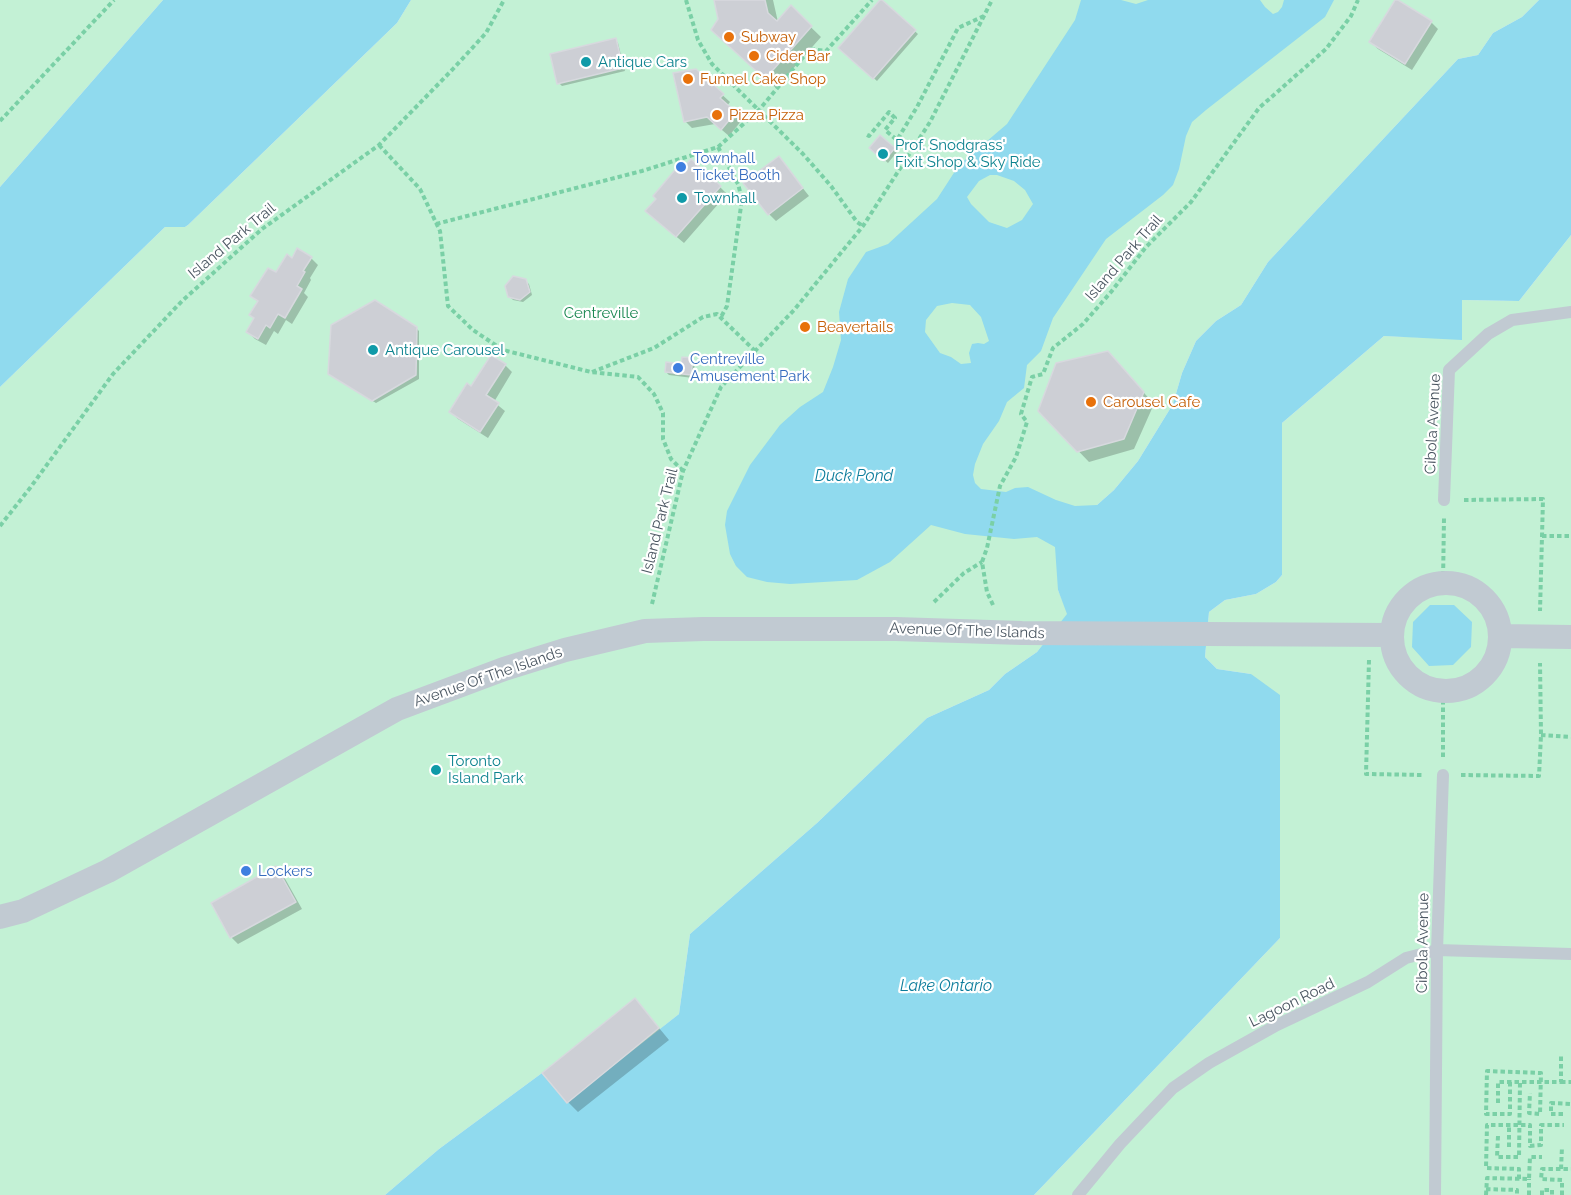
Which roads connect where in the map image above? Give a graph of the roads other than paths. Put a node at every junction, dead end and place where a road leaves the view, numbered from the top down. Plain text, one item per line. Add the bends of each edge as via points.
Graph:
1 (1571, 312) edge
2 (1444, 500) road end
3 (1381, 635) junction
4 (1500, 636) junction
5 (1571, 637) edge
6 (1443, 775) road end
7 (0, 917) edge
8 (1437, 950) junction
9 (1571, 954) edge
10 (1077, 1195) edge
11 (1435, 1195) edge

1 - 2 lane, Cibola Avenue via 1512,320 1488,334 1449,370
3 - 4 street via 1413,594 1443,583 1476,592 1489,604
3 - 4 street via 1400,668 1412,680 1443,692 1461,690 1477,682 1498,654
3 - 7 street, Avenue Of The Islands via 896,629 645,631 504,669 397,709 108,871 23,911
4 - 5 street
6 - 8 lane, Cibola Avenue
8 - 9 lane, Lagoon Road
8 - 10 lane, Lagoon Road via 1406,958 1368,982 1209,1063 1173,1088
8 - 11 lane, Cibola Avenue

